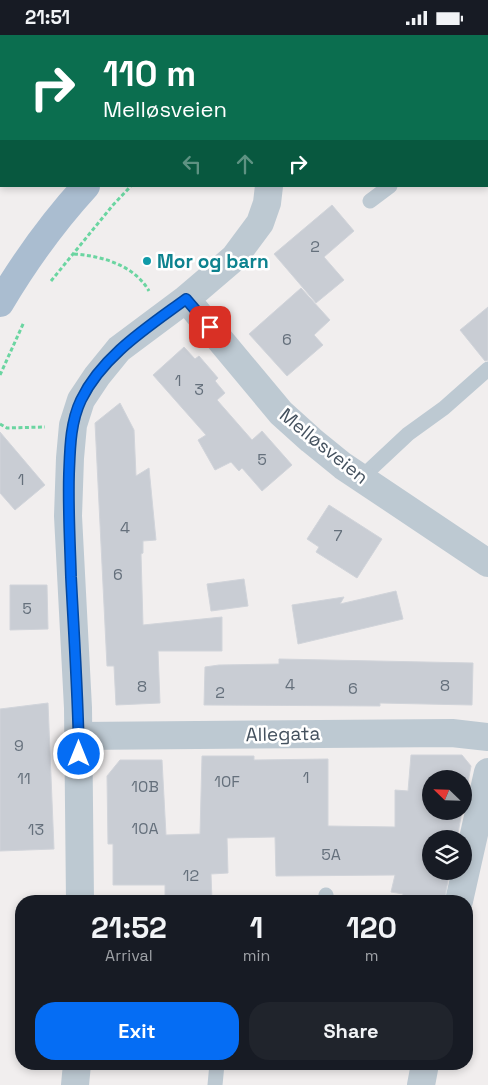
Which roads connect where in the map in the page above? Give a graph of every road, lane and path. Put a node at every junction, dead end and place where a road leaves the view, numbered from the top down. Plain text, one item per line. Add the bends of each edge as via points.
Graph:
1 (85, 187) edge
2 (130, 187) edge
3 (269, 187) edge
4 (389, 187) edge
5 (370, 201) dead end
6 (74, 254) junction
7 (47, 287) dead end
8 (186, 299) junction
9 (0, 303) edge
10 (28, 315) dead end
11 (163, 316) junction
12 (488, 369) edge
13 (0, 375) edge
14 (0, 424) edge
15 (73, 425) junction
16 (361, 478) junction
17 (486, 555) edge
18 (79, 736) junction
19 (488, 737) edge
20 (488, 772) edge
21 (80, 895) edge
22 (460, 895) edge
23 (77, 1070) edge
24 (216, 1070) edge
25 (424, 1070) edge
26 (76, 1085) edge
27 (214, 1085) edge
28 (421, 1085) edge

1 - 9 main road via 45,234
2 - 6 path
3 - 8 street via 260,223 234,257
4 - 5 lane
6 - 7 path
6 - 11 path via 90,255 121,265 145,285
8 - 11 street
8 - 16 street, Melløsveien via 281,413
10 - 13 path
11 - 15 street via 119,349 81,400
12 - 16 lane via 444,408 408,434
14 - 15 path via 7,428
15 - 18 street via 68,516
16 - 17 street, Melløsveien
18 - 19 street, Allegata via 452,733
18 - 21 street
20 - 22 street
23 - 26 street
24 - 27 lane
25 - 28 street

